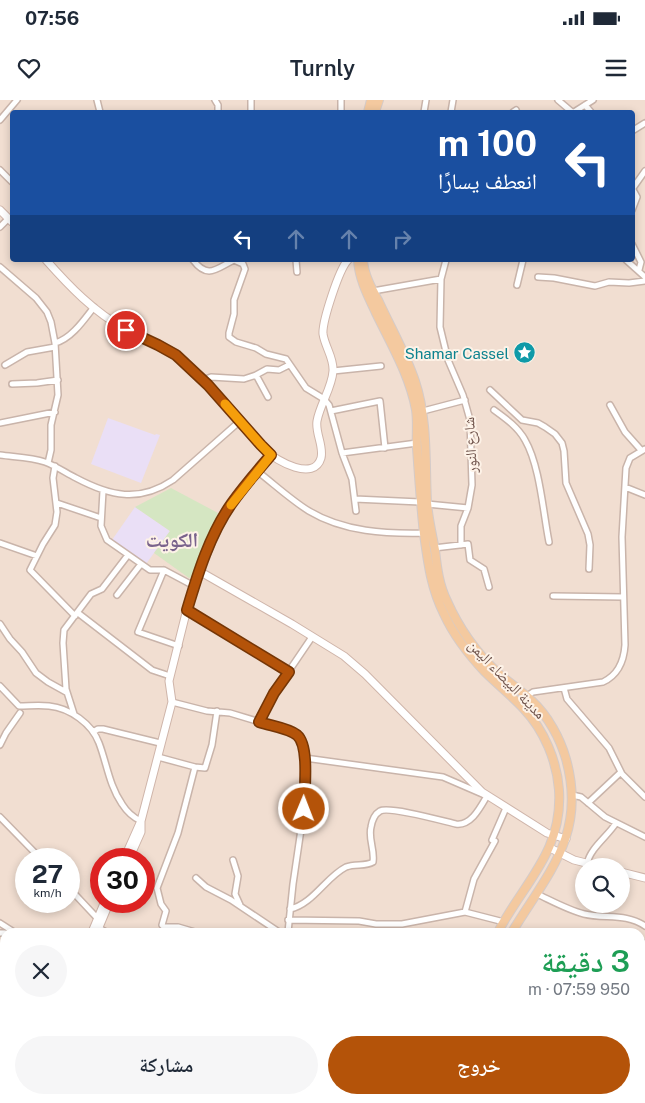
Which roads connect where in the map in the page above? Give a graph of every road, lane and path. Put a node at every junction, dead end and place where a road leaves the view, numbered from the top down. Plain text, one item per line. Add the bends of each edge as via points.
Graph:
1 (17, 100) edge
2 (558, 100) edge
3 (593, 100) edge
4 (585, 105) junction
5 (571, 110) edge
6 (577, 110) edge
7 (589, 110) edge
8 (0, 120) edge
9 (0, 170) edge
10 (645, 171) edge
11 (10, 180) edge
12 (635, 185) edge
13 (0, 210) edge
14 (10, 219) edge
15 (635, 250) edge
16 (48, 262) edge
17 (195, 262) edge
18 (230, 262) edge
19 (238, 262) edge
20 (296, 262) edge
21 (346, 262) edge
22 (358, 262) edge
23 (363, 262) edge
24 (446, 262) edge
25 (523, 262) edge
26 (629, 262) edge
27 (0, 267) edge
28 (639, 270) junction
29 (297, 272) dead end
30 (538, 276) dead end
31 (645, 277) edge
32 (442, 279) junction
33 (645, 281) edge
34 (517, 285) dead end
35 (373, 290) junction
36 (94, 307) junction
37 (55, 345) junction
38 (5, 365) dead end
39 (289, 365) junction
40 (381, 366) dead end
41 (333, 371) junction
42 (256, 375) junction
43 (58, 380) junction
44 (202, 380) junction
45 (12, 384) dead end
46 (490, 390) dead end
47 (268, 397) dead end
48 (324, 399) junction
49 (465, 400) junction
50 (610, 405) dead end
51 (494, 410) dead end
52 (331, 411) junction
53 (423, 411) junction
54 (55, 412) junction
55 (240, 421) junction
56 (0, 424) edge
57 (417, 444) junction
58 (385, 448) junction
59 (643, 450) edge
60 (342, 453) junction
61 (0, 455) edge
62 (271, 455) junction
63 (48, 463) junction
64 (55, 466) junction
65 (258, 470) junction
66 (625, 487) junction
67 (103, 491) junction
68 (645, 495) edge
69 (355, 499) junction
70 (57, 503) junction
71 (424, 503) junction
72 (468, 508) junction
73 (356, 510) dead end
74 (101, 518) junction
75 (428, 532) junction
76 (549, 542) dead end
77 (0, 543) edge
78 (462, 545) junction
79 (434, 548) junction
80 (128, 555) junction
81 (37, 556) junction
82 (141, 564) junction
83 (589, 569) dead end
84 (164, 570) junction
85 (199, 571) junction
86 (194, 586) junction
87 (489, 587) dead end
88 (117, 595) dead end
89 (553, 596) dead end
90 (624, 597) junction
91 (187, 610) junction
92 (76, 615) junction
93 (0, 624) edge
94 (312, 637) junction
95 (179, 646) junction
96 (289, 672) junction
97 (170, 676) junction
98 (0, 686) edge
99 (564, 688) junction
100 (66, 692) junction
101 (526, 696) junction
102 (172, 702) junction
103 (519, 704) junction
104 (217, 711) junction
105 (20, 713) dead end
106 (74, 714) junction
107 (259, 722) junction
108 (93, 732) junction
109 (160, 743) junction
110 (0, 746) edge
111 (158, 757) junction
112 (305, 758) junction
113 (195, 767) junction
114 (621, 772) junction
115 (572, 795) junction
116 (487, 796) junction
117 (645, 797) edge
118 (588, 803) junction
119 (506, 808) junction
120 (0, 817) edge
121 (141, 821) junction
122 (616, 823) junction
123 (555, 836) junction
124 (645, 837) edge
125 (566, 839) junction
126 (30, 848) edge
127 (129, 848) edge
128 (133, 848) edge
129 (550, 848) junction
130 (560, 854) junction
131 (589, 858) edge
132 (233, 860) dead end
133 (575, 860) edge
134 (630, 874) edge
135 (196, 878) dead end
136 (645, 878) edge
137 (537, 894) junction
138 (80, 903) edge
139 (242, 908) junction
140 (290, 909) junction
141 (465, 912) junction
142 (101, 913) edge
143 (104, 913) edge
144 (288, 920) junction
145 (504, 922) junction
146 (645, 926) edge
147 (97, 927) edge
148 (181, 928) edge
149 (273, 928) edge
150 (288, 928) edge
151 (500, 928) edge
152 (515, 928) edge

1 - 8 street
2 - 5 street
3 - 4 street
4 - 6 street
4 - 7 street
9 - 11 street
10 - 12 street
13 - 14 street
15 - 28 street via 641,262
16 - 36 street
17 - 18 street via 209,272
19 - 39 street via 245,269 234,300 229,337 283,358
20 - 29 street
21 - 41 street via 323,331
22 - 57 main road via 367,294 406,374 416,411
23 - 35 main road
24 - 32 street, شارع النور
25 - 34 street
26 - 28 street
27 - 37 street via 42,305 51,322
28 - 31 street
30 - 33 street via 595,286 609,282
32 - 35 street
32 - 49 street, شارع النور via 441,333 448,360
35 - 53 main road via 415,381
36 - 37 street via 77,328
36 - 44 street via 126,330 171,352
37 - 38 street via 27,352
37 - 43 street
39 - 42 street via 278,370 266,369
39 - 48 street via 308,390
40 - 41 street
41 - 48 street
42 - 44 street via 240,380 210,377
42 - 47 street
43 - 45 street
43 - 54 street
44 - 55 street
46 - 83 street via 522,420 545,427 562,443 566,483 588,534
48 - 52 street
48 - 62 street via 316,424 322,456 319,463 304,469
49 - 53 street
49 - 72 street, شارع النور via 470,420 472,485
50 - 59 street via 625,432
51 - 76 street via 508,420 525,440 538,481
52 - 58 street via 380,401
52 - 60 street
53 - 71 main road
54 - 56 street
54 - 63 street
55 - 62 street
55 - 67 street via 193,465 160,488 139,494
57 - 58 street
57 - 71 main road
58 - 60 street
59 - 66 street via 626,464
60 - 69 street via 352,479
61 - 63 street
62 - 65 street
63 - 64 street
64 - 67 street
64 - 70 street via 53,478
65 - 75 street via 302,507 330,522 365,531
65 - 85 street via 231,504
66 - 68 street
66 - 90 street via 622,538
67 - 74 street
69 - 71 street
69 - 73 street
70 - 74 street
70 - 81 street via 55,526
71 - 72 street
71 - 75 main road
72 - 78 street, شارع النور via 461,526
74 - 80 street via 104,536
75 - 79 main road, مدينة البيضاء اليمن
75 - 103 main road, مدينة البيضاء اليمن via 432,587 448,622 474,660
77 - 81 street
78 - 79 street
78 - 87 street via 468,544 471,562 484,569
79 - 101 main road, مدينة البيضاء اليمن via 443,593 462,630 484,659
80 - 82 street
80 - 92 street via 102,589 92,594
81 - 92 street via 30,570
82 - 84 street via 150,570
82 - 88 street
84 - 86 street
84 - 95 street via 138,632
85 - 86 street
85 - 94 street
86 - 91 street
89 - 90 street
90 - 99 street via 625,649 618,669 603,682
91 - 95 street
91 - 96 street
92 - 97 street via 152,670
92 - 100 street via 64,630
93 - 100 street via 36,673
94 - 96 street
94 - 116 street via 359,668
95 - 97 street
96 - 107 street
97 - 102 street
98 - 106 street via 19,706 53,706
99 - 101 street
99 - 114 street via 567,699 606,744
100 - 106 street
101 - 103 main road
101 - 115 main road, مدينة البيضاء اليمن via 546,717 560,742 570,774
102 - 104 street via 203,711
102 - 109 street
103 - 123 main road, مدينة البيضاء اليمن via 543,736 556,768 560,804
104 - 107 street
104 - 113 street via 206,766
105 - 110 street
106 - 108 street
107 - 112 street via 297,735
108 - 109 street via 98,729
108 - 121 street via 118,799 130,815
109 - 111 street
111 - 113 street
111 - 121 street
112 - 116 street via 443,778
112 - 140 street via 304,809
113 - 148 street via 178,833 156,888 166,911 162,925
114 - 117 street
114 - 118 street
115 - 118 street
115 - 125 main road, مدينة البيضاء اليمن
116 - 119 street
116 - 140 street via 463,824 380,811 371,828 372,863 348,867 300,905
118 - 122 street
119 - 123 street
119 - 141 street via 492,840 495,841 472,883
120 - 126 street
121 - 127 street
121 - 128 street
122 - 124 street
122 - 131 street
123 - 125 street
123 - 129 main road, مدينة البيضاء اليمن
125 - 130 main road, مدينة البيضاء اليمن
129 - 130 street
129 - 145 main road, مدينة البيضاء اليمن
130 - 133 street
130 - 137 main road, مدينة البيضاء اليمن
132 - 139 street via 238,876 235,894
134 - 136 street
135 - 139 street
137 - 146 street via 578,912 617,916
137 - 152 main road, مدينة البيضاء اليمن
138 - 147 street
139 - 149 street
140 - 144 street
141 - 144 street via 402,924
141 - 145 street
142 - 147 street
143 - 147 street
144 - 150 street
145 - 151 main road, مدينة البيضاء اليمن

